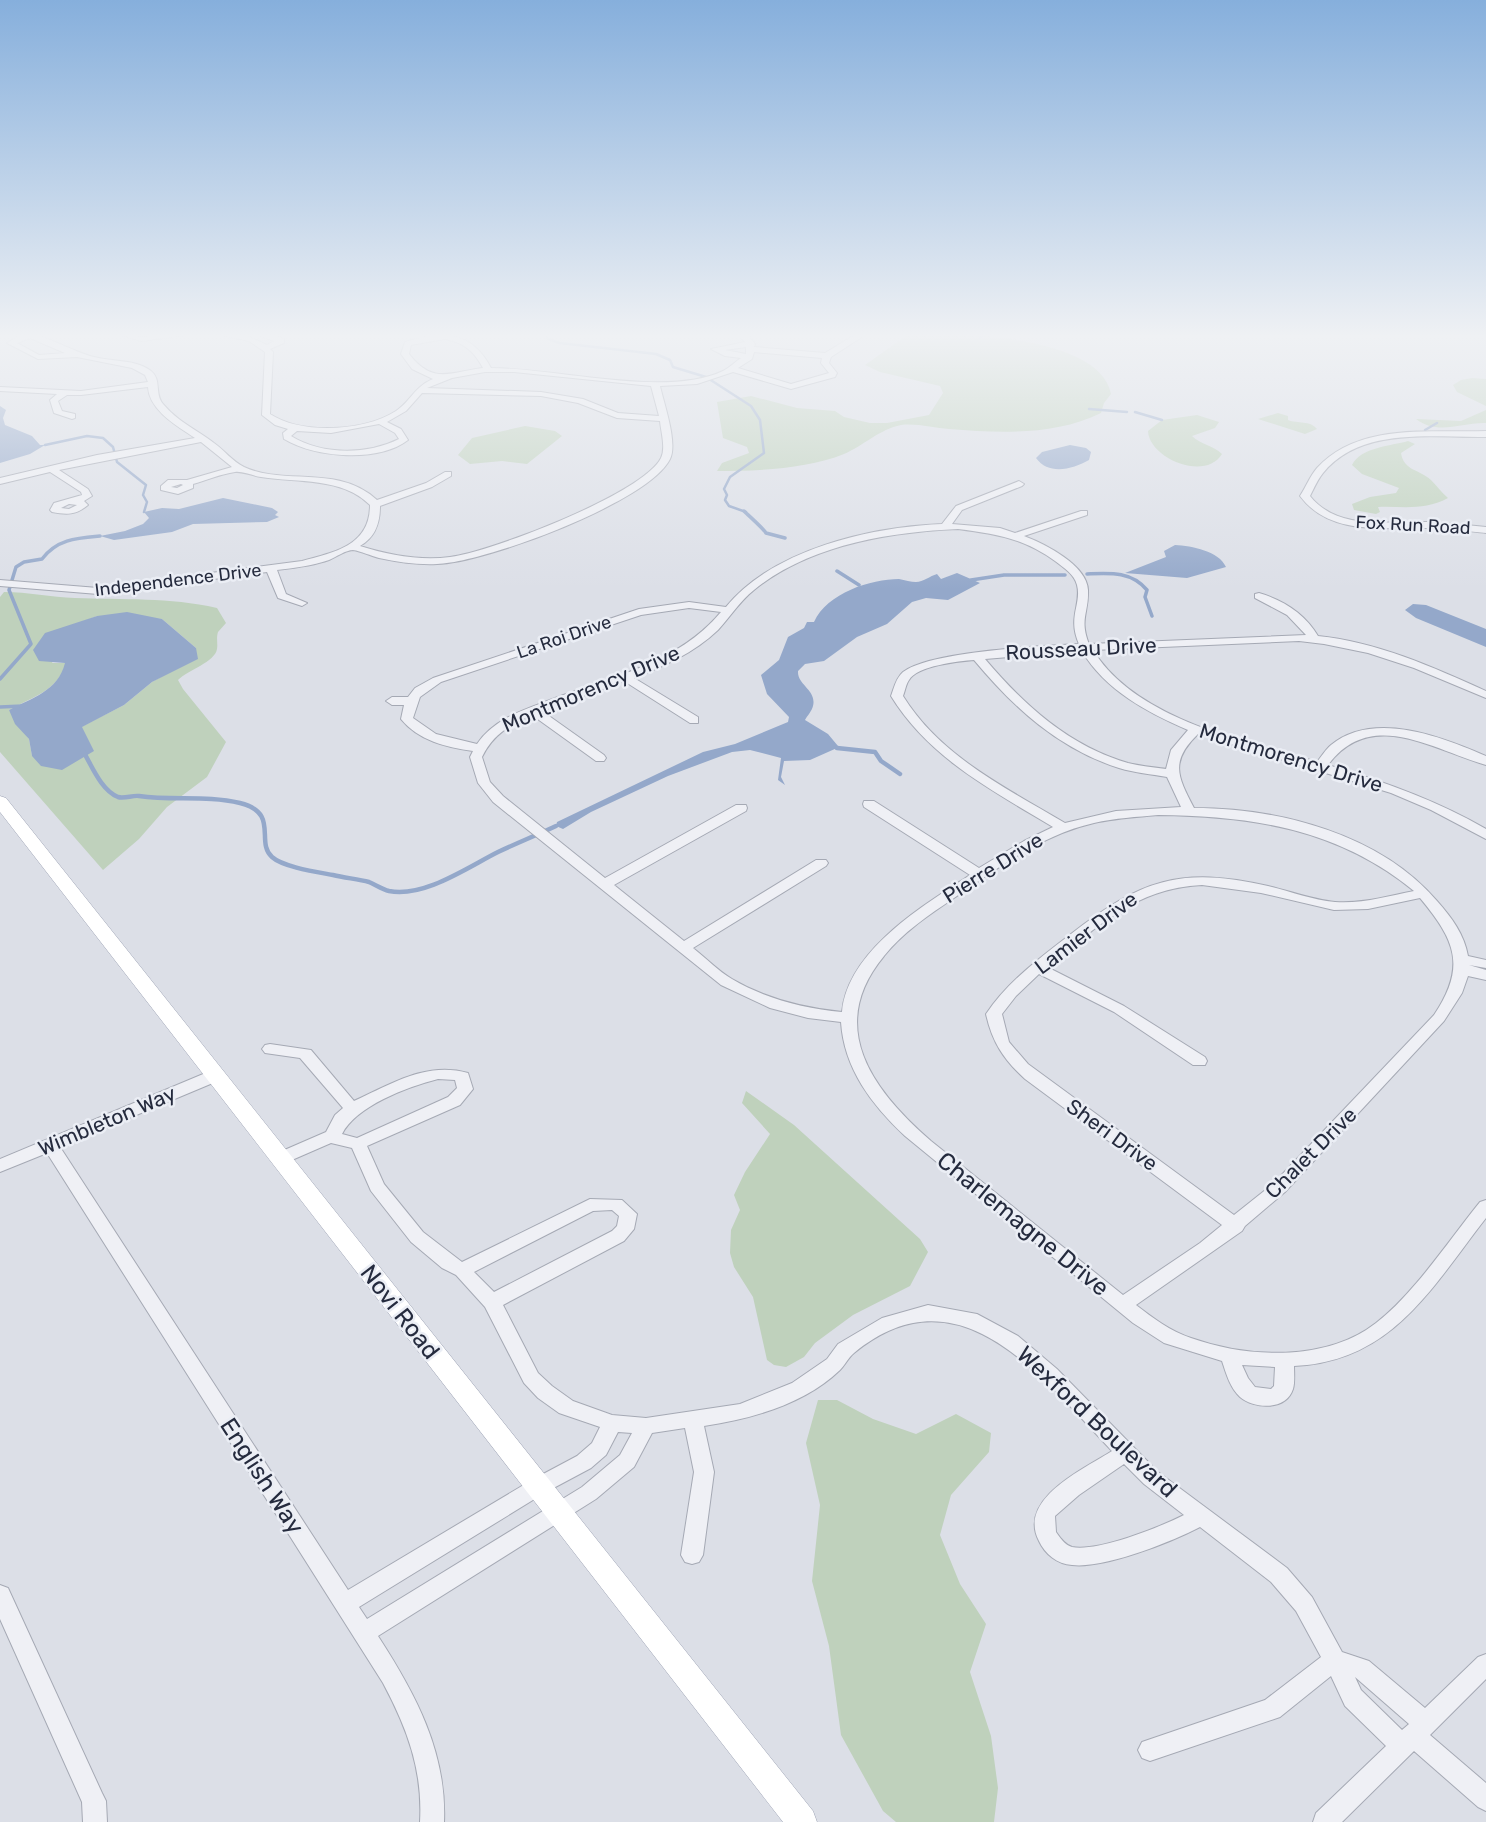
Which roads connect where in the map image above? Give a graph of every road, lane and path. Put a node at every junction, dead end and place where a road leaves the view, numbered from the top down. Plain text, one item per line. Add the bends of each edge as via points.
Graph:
1 (174, 418) edge
2 (269, 418) edge
3 (388, 418) edge
4 (651, 418) edge
5 (662, 419) joint
6 (381, 422) junction
7 (295, 428) junction
8 (1486, 434) edge
9 (201, 439) junction
10 (238, 468) junction
11 (52, 469) junction
12 (448, 474) dead end
13 (0, 481) edge
14 (189, 482) dead end
15 (1019, 484) dead end
16 (76, 501) dead end
17 (375, 504) junction
18 (1084, 513) dead end
19 (945, 526) junction
20 (1486, 530) edge
21 (1016, 536) junction
22 (352, 547) junction
23 (271, 568) junction
24 (0, 583) edge
25 (1259, 596) dead end
26 (302, 603) dead end
27 (728, 610) junction
28 (1314, 639) junction
29 (1086, 647) junction
30 (977, 656) junction
31 (625, 677) junction
32 (1486, 695) edge
33 (392, 701) dead end
34 (409, 701) junction
35 (534, 710) junction
36 (694, 720) dead end
37 (1196, 729) junction
38 (480, 748) junction
39 (600, 758) dead end
40 (1486, 761) edge
41 (1320, 767) junction
42 (1173, 774) junction
43 (0, 801) edge
44 (869, 804) dead end
45 (741, 808) dead end
46 (1189, 811) junction
47 (1062, 827) junction
48 (1486, 835) edge
49 (821, 863) dead end
50 (978, 874) junction
51 (605, 884) junction
52 (1423, 892) junction
53 (684, 948) junction
54 (1486, 964) edge
55 (1463, 965) junction
56 (1038, 968) junction
57 (1486, 975) edge
58 (850, 1018) junction
59 (998, 1036) joint
60 (270, 1049) dead end
61 (1199, 1061) dead end
62 (214, 1076) junction
63 (352, 1109) junction
64 (332, 1137) junction
65 (358, 1144) junction
66 (50, 1145) junction
67 (279, 1159) junction
68 (0, 1166) edge
69 (1486, 1206) edge
70 (1236, 1226) junction
71 (461, 1270) junction
72 (492, 1302) junction
73 (1125, 1304) junction
74 (1229, 1355) junction
75 (1285, 1359) junction
76 (693, 1420) junction
77 (612, 1423) junction
78 (646, 1426) junction
79 (1125, 1453) junction
80 (539, 1486) junction
81 (559, 1512) junction
82 (1200, 1516) junction
83 (692, 1555) dead end
84 (0, 1595) edge
85 (344, 1604) junction
86 (363, 1633) junction
87 (1335, 1660) junction
88 (1486, 1664) edge
89 (1414, 1736) junction
90 (1150, 1750) dead end
91 (1486, 1798) edge
92 (95, 1822) edge
93 (432, 1822) edge
94 (802, 1822) edge
95 (1325, 1822) edge

1 - 9 street
2 - 7 street
3 - 6 street
4 - 5 street
5 - 22 street via 666,458 655,470 596,508 501,548 425,561
6 - 7 street via 340,429
6 - 7 street via 404,440 380,449 316,451 287,437
8 - 20 street, Fox Run Road via 1410,433 1361,442 1327,462 1305,496 1310,507 1345,522
9 - 10 street
9 - 11 street
10 - 14 street
10 - 17 street via 351,487 370,496
11 - 13 street
11 - 16 street via 86,493
12 - 17 street
15 - 19 street via 959,508
17 - 22 street via 371,530
18 - 21 street
19 - 21 street, Montmorency Drive
19 - 27 street, Montmorency Drive via 898,528 807,556 758,582
21 - 29 street, Montmorency Drive via 1053,553 1080,580 1084,595 1078,621
22 - 23 street, Independence Drive via 302,564
23 - 24 street, Independence Drive via 98,591
23 - 26 street via 282,596
25 - 28 street via 1294,613
27 - 31 street, Montmorency Drive via 699,640
27 - 34 street, La Roi Drive via 689,605 639,612 437,680
28 - 29 street, Rousseau Drive
28 - 32 street, Rousseau Drive via 1379,650
29 - 30 street, Rousseau Drive
29 - 37 street, Montmorency Drive via 1116,682 1149,706
30 - 42 street via 1021,707 1070,743 1121,765
30 - 47 street, Rousseau Drive via 912,671 897,696 903,710 958,761
31 - 35 street, Montmorency Drive
31 - 36 street
33 - 34 street
34 - 38 street via 407,719 417,730 432,739
35 - 38 street, Montmorency Drive via 493,732
35 - 39 street
37 - 41 street, Montmorency Drive via 1245,748
37 - 42 street via 1178,745
38 - 51 street, Montmorency Drive via 478,770 498,799
40 - 41 street via 1411,736 1369,733 1335,746
41 - 48 street, Montmorency Drive via 1415,799
42 - 46 street
43 - 62 main road, Novi Road
44 - 50 street
45 - 51 street
46 - 47 street, Pierre Drive via 1114,815
46 - 52 street, Pierre Drive via 1270,820 1351,844
47 - 50 street, Pierre Drive
49 - 53 street
50 - 58 street, Pierre Drive via 884,945 864,968 850,1003
51 - 53 street, Montmorency Drive
52 - 55 street, Pierre Drive via 1456,936
52 - 56 street, Lamier Drive via 1335,906 1231,883 1169,883 1123,901
53 - 58 street, Montmorency Drive via 726,982 753,996 808,1013
54 - 55 street
55 - 57 street
55 - 70 street, Chalet Drive via 1455,996 1420,1040 1279,1188
56 - 59 street, Lamier Drive via 1013,988 994,1014
56 - 61 street via 1119,1009
58 - 73 street, Charlemagne Drive via 861,1072 885,1106 932,1150
59 - 70 street, Sheri Drive via 1009,1057 1031,1076
60 - 63 street via 305,1054
62 - 66 street, Wimbleton Way
62 - 67 main road, Novi Road
63 - 64 street
63 - 65 street via 431,1074 456,1073 465,1083 462,1095 454,1101
64 - 65 street
64 - 67 street
65 - 71 street, Wexford Boulevard via 377,1187 417,1237
66 - 68 street, Wimbleton Way
66 - 85 street, English Way
67 - 80 main road, Novi Road
69 - 75 street, Charlemagne Drive via 1389,1326 1336,1353
70 - 73 street, Chalet Drive
71 - 72 street, Wexford Boulevard
71 - 72 street via 590,1205 616,1204 628,1214 618,1236
72 - 77 street, Wexford Boulevard via 531,1378 566,1407
73 - 74 street, Charlemagne Drive via 1174,1339
74 - 75 street, Charlemagne Drive
74 - 75 street via 1238,1381 1249,1394 1262,1399 1276,1397 1284,1388
76 - 78 street, Wexford Boulevard
76 - 79 street, Wexford Boulevard via 741,1412 800,1389 834,1364 845,1349 882,1325 928,1312 970,1319 1011,1341 1101,1424
76 - 83 street via 704,1472
77 - 78 street, Wexford Boulevard
77 - 80 street via 599,1449 584,1462
78 - 81 street via 615,1473
79 - 82 street, Wexford Boulevard
79 - 82 street via 1046,1512 1047,1536 1061,1553 1103,1552 1186,1525
80 - 81 main road, Novi Road
80 - 85 street
81 - 86 street
81 - 94 main road, Novi Road
82 - 87 street, Wexford Boulevard via 1279,1575 1304,1604
84 - 92 street via 94,1801
85 - 86 street, English Way
86 - 93 street, English Way via 417,1722 432,1780
87 - 89 street, Wexford Boulevard via 1353,1698
87 - 89 street via 1374,1677
87 - 90 street via 1272,1709
88 - 89 street
89 - 91 street
89 - 95 street

